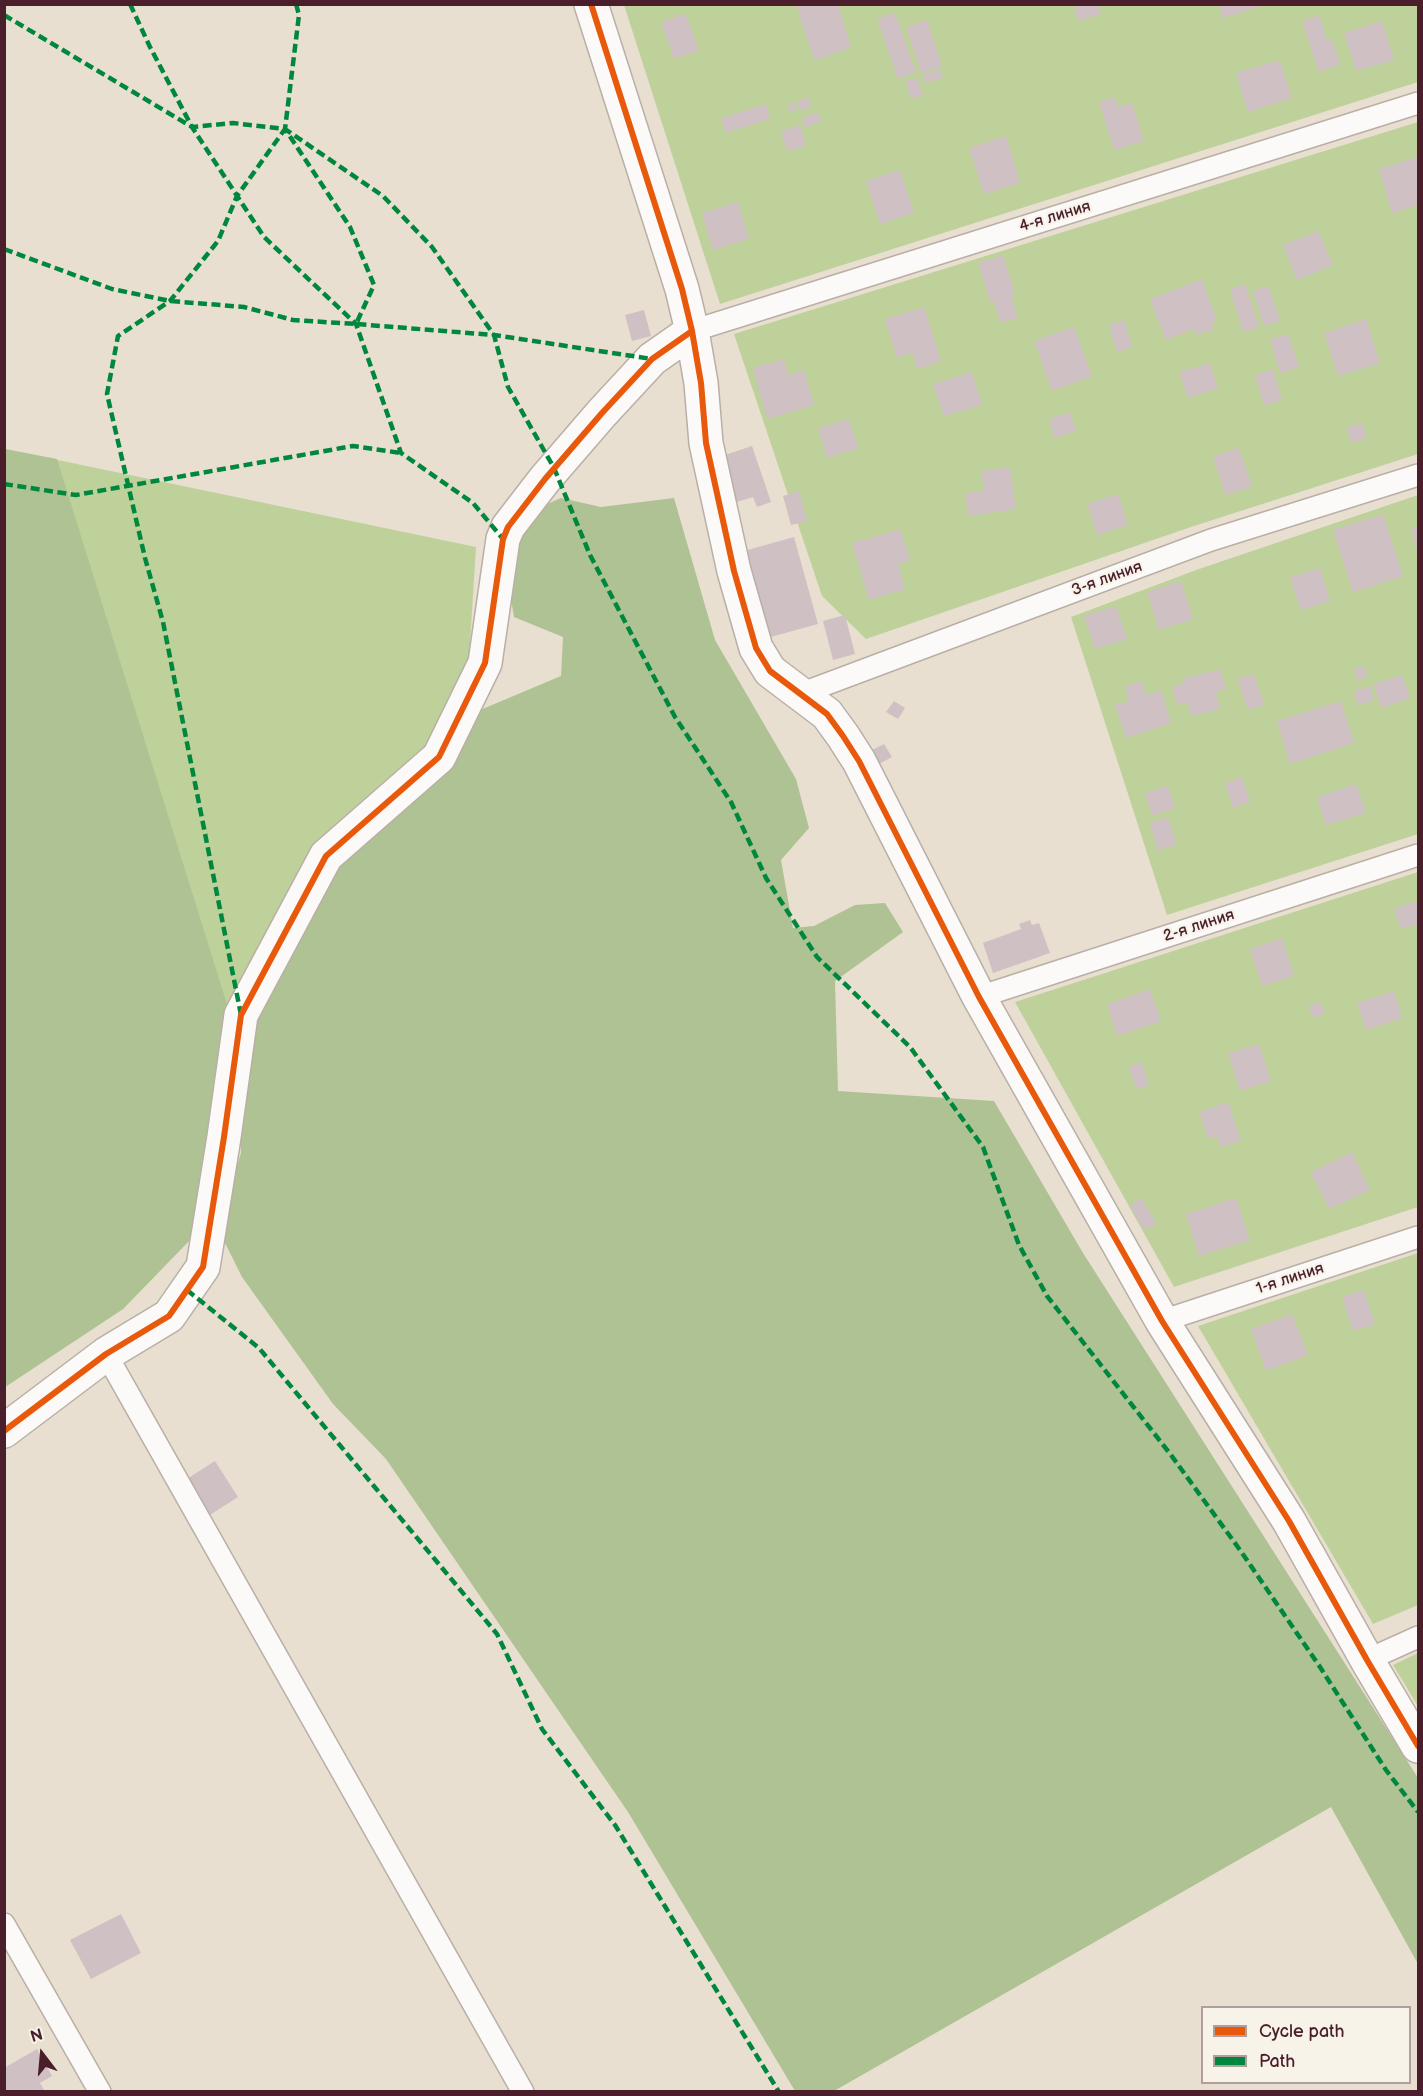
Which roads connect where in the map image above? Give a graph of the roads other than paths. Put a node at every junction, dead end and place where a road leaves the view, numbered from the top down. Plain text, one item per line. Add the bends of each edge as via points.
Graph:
1 (591, 4) edge
2 (1419, 103) edge
3 (692, 331) junction
4 (1419, 475) edge
5 (800, 694) junction
6 (1419, 855) edge
7 (979, 997) junction
8 (1419, 1237) edge
9 (1162, 1321) junction
10 (106, 1354) junction
11 (4, 1431) edge
12 (1419, 1637) edge
13 (1367, 1660) junction
14 (1419, 1746) edge
15 (4, 1924) edge
16 (100, 2091) edge
17 (523, 2091) edge

1 - 3 street
2 - 3 lane, 4-я линия
3 - 5 street via 706,443 734,571 756,648 770,671
3 - 10 street via 652,359 631,381 508,527 485,663 439,757 326,856 241,1016 203,1267 169,1316
4 - 5 lane, 3-я линия via 1211,540
5 - 7 street via 826,714 859,761
6 - 7 lane, 2-я линия
7 - 9 street
8 - 9 lane, 1-я линия
9 - 13 street via 1289,1521
10 - 11 street
10 - 17 lane
12 - 13 lane
13 - 14 street
15 - 16 lane

